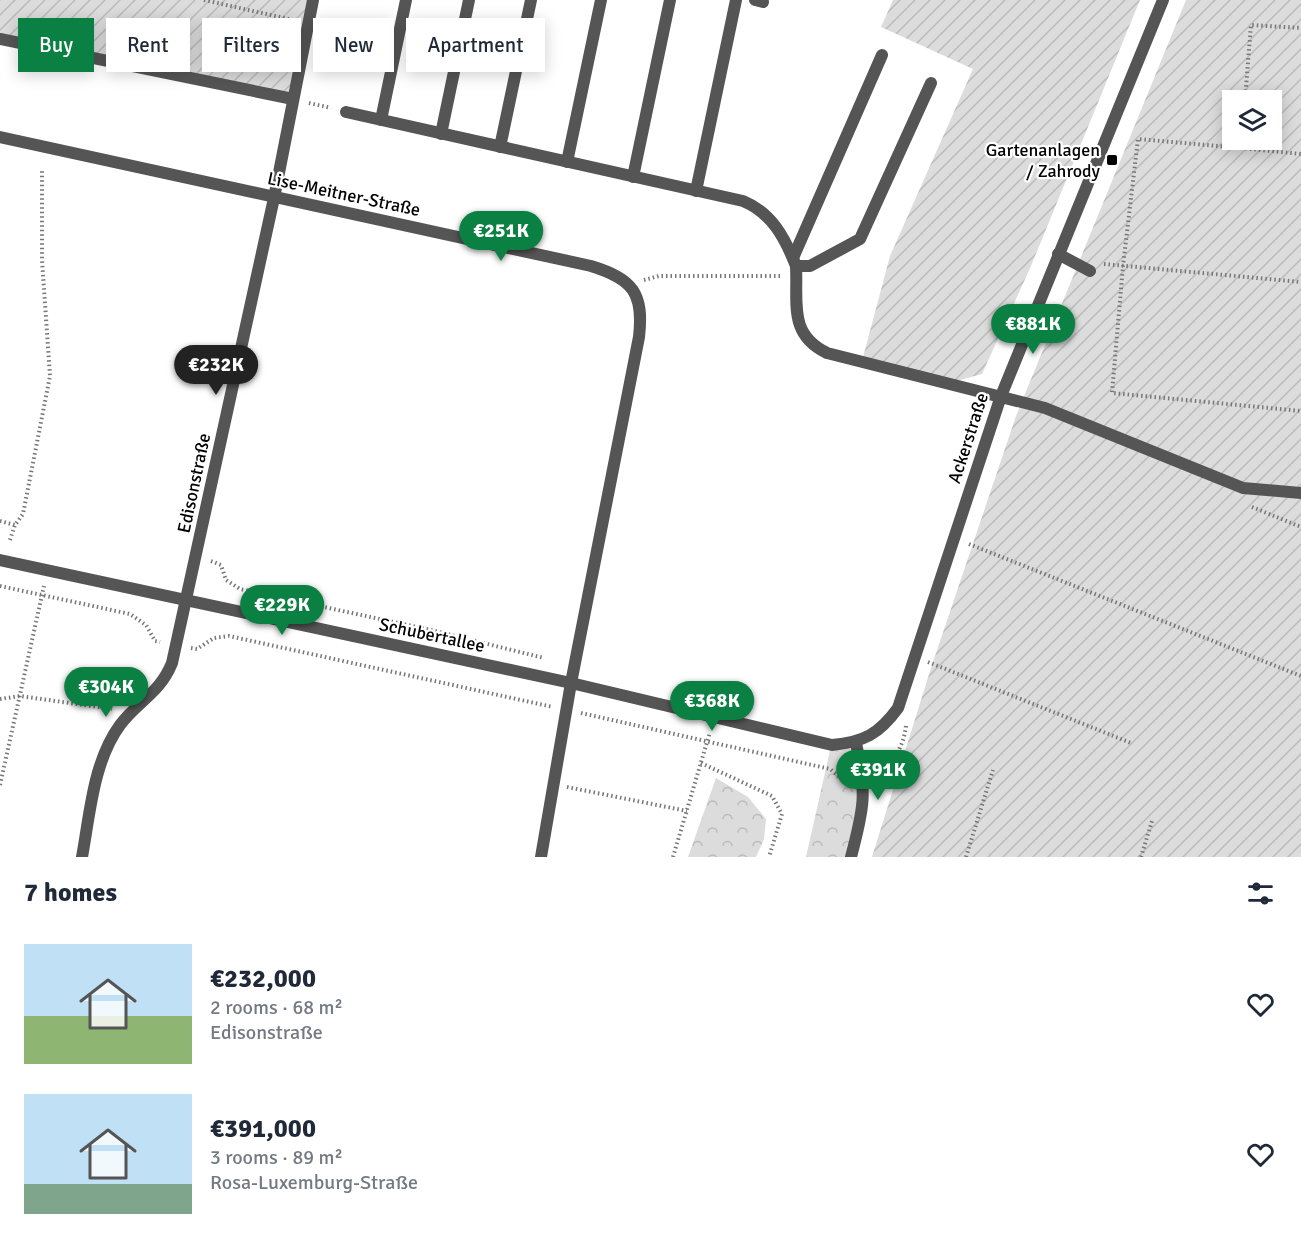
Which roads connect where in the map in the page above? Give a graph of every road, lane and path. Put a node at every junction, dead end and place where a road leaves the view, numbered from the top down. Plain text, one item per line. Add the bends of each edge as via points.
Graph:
1 (204, 0) edge
2 (313, 0) edge
3 (406, 0) edge
4 (470, 0) edge
5 (531, 0) edge
6 (601, 0) edge
7 (670, 0) edge
8 (736, 0) edge
9 (1163, 0) edge
10 (308, 23) junction
11 (1301, 28) edge
12 (0, 39) edge
13 (882, 55) dead end
14 (931, 83) dead end
15 (1246, 90) edge
16 (293, 99) junction
17 (346, 112) joint
18 (381, 120) junction
19 (441, 134) junction
20 (0, 137) edge
21 (1222, 146) edge
22 (500, 147) junction
23 (1261, 150) edge
24 (1301, 154) edge
25 (567, 162) junction
26 (42, 170) dead end
27 (633, 177) junction
28 (696, 191) junction
29 (274, 198) junction
30 (1058, 254) junction
31 (1122, 266) junction
32 (795, 267) junction
33 (1090, 272) joint
34 (1301, 282) edge
35 (629, 284) junction
36 (1001, 396) junction
37 (1301, 411) edge
38 (1253, 489) junction
39 (1301, 493) edge
40 (0, 521) edge
41 (15, 525) junction
42 (1301, 526) edge
43 (954, 538) junction
44 (10, 540) dead end
45 (196, 558) junction
46 (0, 560) edge
47 (47, 570) junction
48 (0, 586) edge
49 (42, 596) junction
50 (186, 600) junction
51 (177, 645) junction
52 (914, 656) junction
53 (574, 666) junction
54 (1301, 676) edge
55 (570, 683) junction
56 (20, 696) junction
57 (0, 699) edge
58 (898, 708) junction
59 (566, 710) junction
60 (130, 712) junction
61 (715, 717) junction
62 (708, 741) junction
63 (856, 743) junction
64 (1131, 743) dead end
65 (701, 763) junction
66 (993, 770) dead end
67 (864, 782) junction
68 (553, 784) junction
69 (0, 785) edge
70 (687, 811) junction
71 (1152, 821) dead end
72 (82, 857) edge
73 (541, 857) edge
74 (673, 857) edge
75 (769, 857) edge
76 (851, 857) edge
77 (966, 857) edge
78 (1141, 857) edge

1 - 10 path
2 - 10 street, Edisonstraße
3 - 18 street
4 - 19 street
5 - 22 street
6 - 25 street
7 - 27 street
8 - 28 street
9 - 30 street, Ackerstraße
10 - 16 street, Edisonstraße
11 - 15 path via 1251,25
12 - 16 street
13 - 32 street
14 - 32 street via 860,239 810,266
16 - 17 path
16 - 29 street, Edisonstraße
17 - 18 street
18 - 19 street
19 - 22 street
20 - 29 street, Lise-Meitner-Straße
21 - 31 path via 1138,139
22 - 25 street
23 - 24 path
25 - 27 street
26 - 41 path via 42,260 50,376 23,514
27 - 28 street
28 - 32 street via 760,208 774,225
29 - 35 street, Lise-Meitner-Straße via 591,266 614,273
29 - 45 street, Edisonstraße
30 - 33 street
30 - 36 street, Ackerstraße
31 - 33 path via 1104,264
31 - 34 path
31 - 37 path via 1112,393
32 - 35 path via 659,276
32 - 36 street via 799,327 814,347
35 - 53 street via 638,297 639,337
36 - 38 street via 1045,408
36 - 43 street, Ackerstraße
38 - 39 street
38 - 42 path via 1251,507
40 - 41 path
41 - 44 path
43 - 52 street, Ackerstraße
43 - 54 path
45 - 50 street, Edisonstraße
45 - 53 path via 217,562 226,580 240,589
46 - 47 street, Schubertallee
47 - 49 path
47 - 50 street, Schubertallee
48 - 49 path
49 - 51 path via 130,614 146,625 155,641
49 - 56 path
50 - 51 street, Edisonstraße
50 - 55 street, Schubertallee
51 - 59 path via 197,649 214,638 229,636
51 - 60 street, Edisonstraße via 166,680
52 - 58 street, Ackerstraße
52 - 64 path
53 - 55 street
55 - 59 street
55 - 61 street, Schubertallee
56 - 57 path
56 - 60 path
56 - 69 path
58 - 63 street, Ackerstraße via 886,723
58 - 67 path via 906,726 903,742 892,763
59 - 62 path
59 - 68 street
60 - 72 street, Edisonstraße via 103,757
61 - 62 path
61 - 63 street, Schubertallee via 832,745
62 - 65 path
62 - 67 path via 830,769 848,783
63 - 67 street
65 - 70 path
65 - 75 path via 772,796 782,814
66 - 77 path
67 - 76 street via 863,812
68 - 70 path
68 - 73 street
70 - 74 path
71 - 78 path

